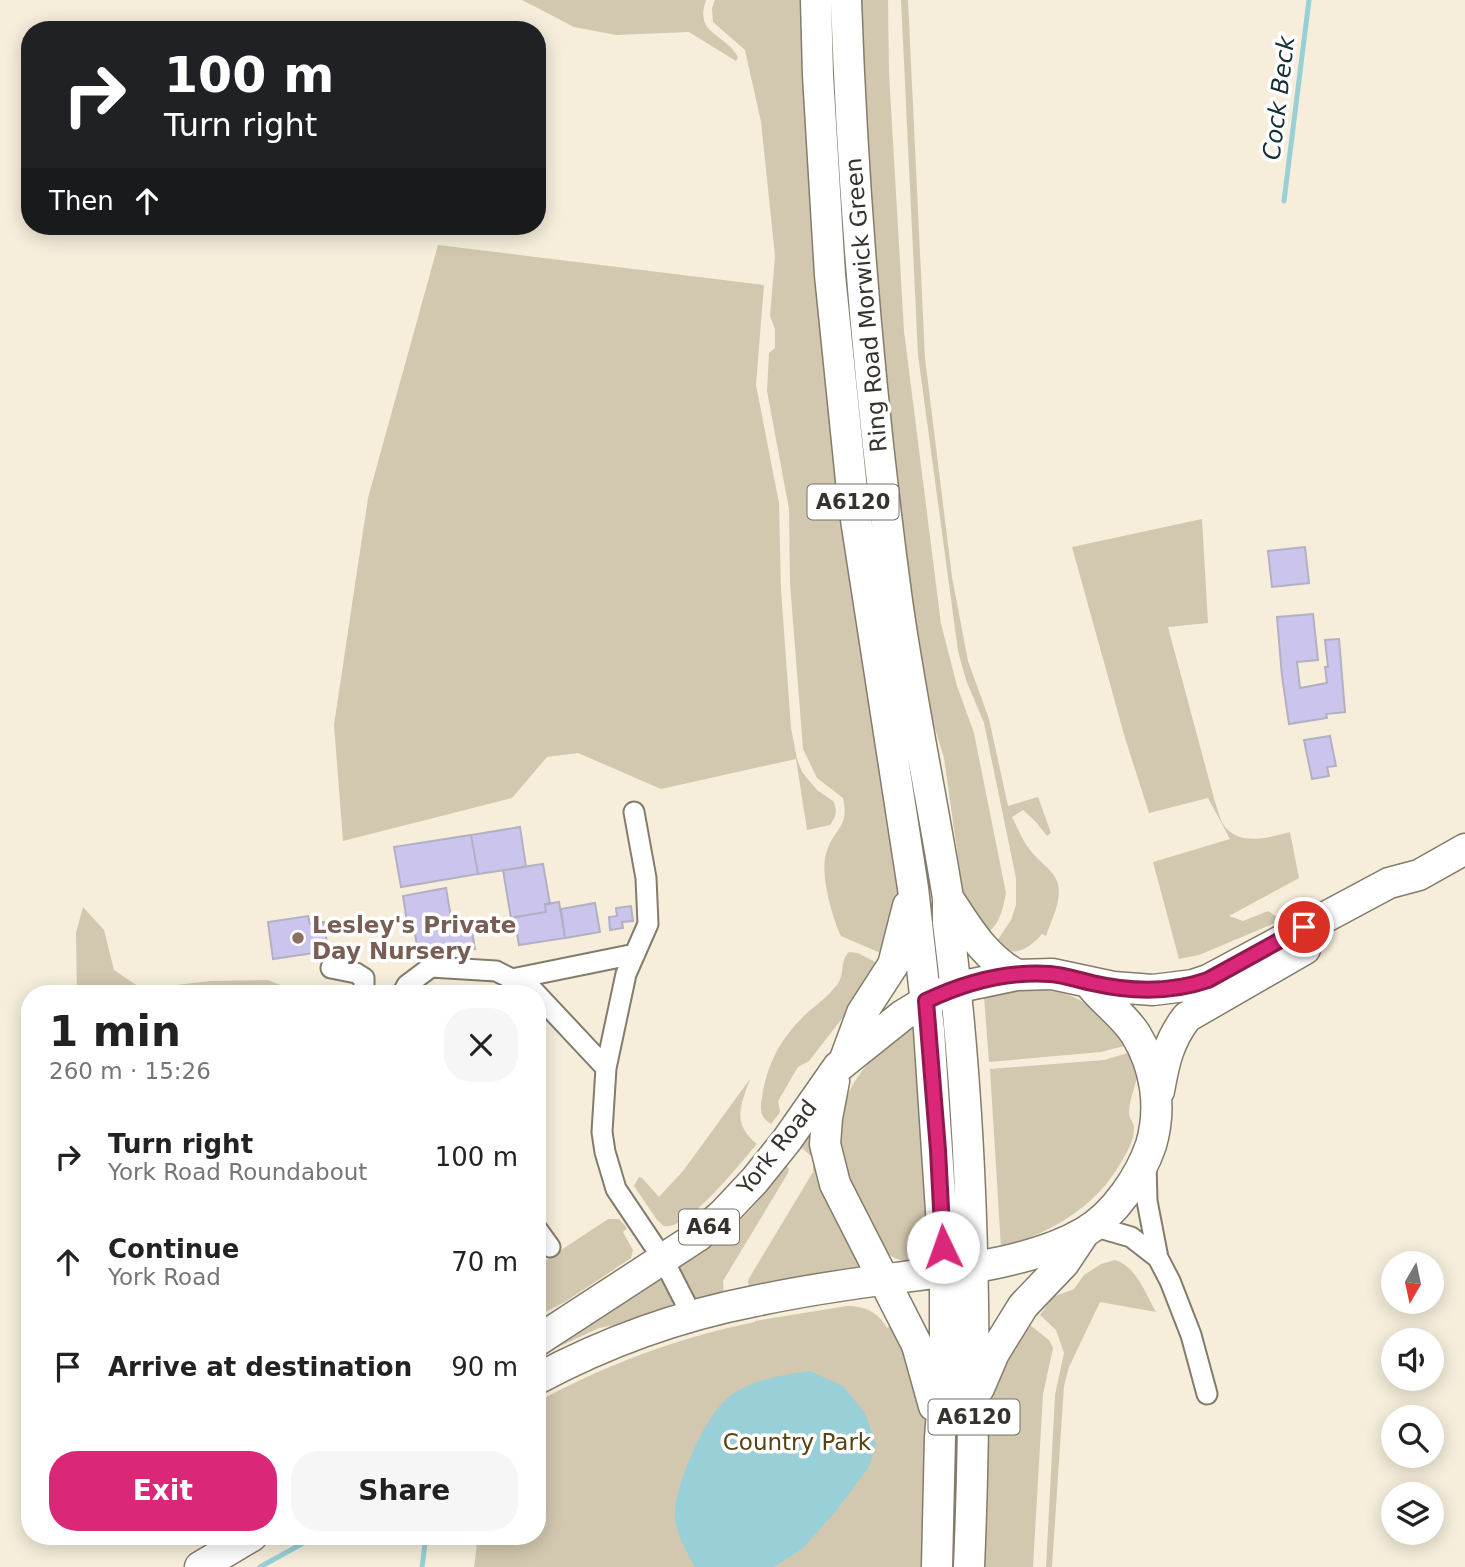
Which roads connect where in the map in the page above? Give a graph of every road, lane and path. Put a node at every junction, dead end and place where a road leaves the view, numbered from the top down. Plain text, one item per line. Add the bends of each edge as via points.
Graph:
1 (816, 0) edge
2 (846, 0) edge
3 (634, 812) dead end
4 (1465, 849) edge
5 (1419, 875) junction
6 (913, 888) junction
7 (948, 898) junction
8 (635, 954) junction
9 (331, 968) dead end
10 (1017, 975) junction
11 (512, 979) junction
12 (1089, 983) junction
13 (364, 985) edge
14 (407, 985) edge
15 (524, 985) edge
16 (954, 988) junction
17 (926, 1001) junction
18 (546, 1004) edge
19 (841, 1063) junction
20 (606, 1068) junction
21 (1157, 1101) junction
22 (1146, 1159) junction
23 (1089, 1230) junction
24 (546, 1241) edge
25 (550, 1247) dead end
26 (1158, 1258) junction
27 (663, 1259) junction
28 (974, 1266) junction
29 (944, 1271) junction
30 (884, 1279) junction
31 (686, 1317) junction
32 (546, 1335) edge
33 (546, 1375) edge
34 (1207, 1394) dead end
35 (974, 1401) junction
36 (940, 1437) junction
37 (237, 1545) edge
38 (200, 1567) edge
39 (937, 1567) edge
40 (970, 1567) edge

1 - 6 highway, Ring Road Morwick Green / A6120 via 830,275 853,500
2 - 7 highway, Ring Road Morwick Green / A6120 via 856,211 873,401 898,603
3 - 8 street via 646,878 648,924
4 - 5 highway
5 - 12 highway via 1389,883 1193,985 1153,990
5 - 21 highway via 1397,895 1188,1017 1164,1058
6 - 17 highway, Ring Road Morwick Green / A6120
6 - 19 highway, Ring Road Morwick Green / A6120 via 893,965 862,1013
7 - 10 highway, Ring Road Morwick Green / A6120 via 982,947
7 - 16 highway, Ring Road Morwick Green / A6120
8 - 11 street
8 - 20 street via 626,974
9 - 13 street via 356,973 364,978
10 - 12 highway via 1052,974
10 - 16 highway
11 - 14 street via 496,971 431,967
11 - 15 street
12 - 21 highway via 1134,1033 1153,1074
16 - 17 highway
16 - 28 highway, A6120
17 - 19 highway
17 - 29 highway, A6120
18 - 20 street
19 - 27 highway, York Road / A64 via 755,1180 706,1229
19 - 30 highway via 828,1109 825,1144 840,1195
20 - 27 street via 602,1132 616,1189
21 - 22 highway
22 - 23 highway via 1131,1184
22 - 26 street via 1148,1210
23 - 26 street via 1131,1237
23 - 28 highway via 1035,1252
23 - 35 highway, A6120 via 1023,1306 994,1353
24 - 25 street
26 - 34 street via 1191,1335
27 - 31 street via 685,1302
27 - 32 highway, York Road / A64
28 - 29 highway
28 - 35 highway, A6120
29 - 30 highway
29 - 36 highway, A6120 via 945,1377
30 - 31 highway
30 - 36 highway, A6120 via 917,1345
31 - 33 highway via 628,1336
35 - 40 highway, A6120
36 - 39 highway, A6120
37 - 38 highway

